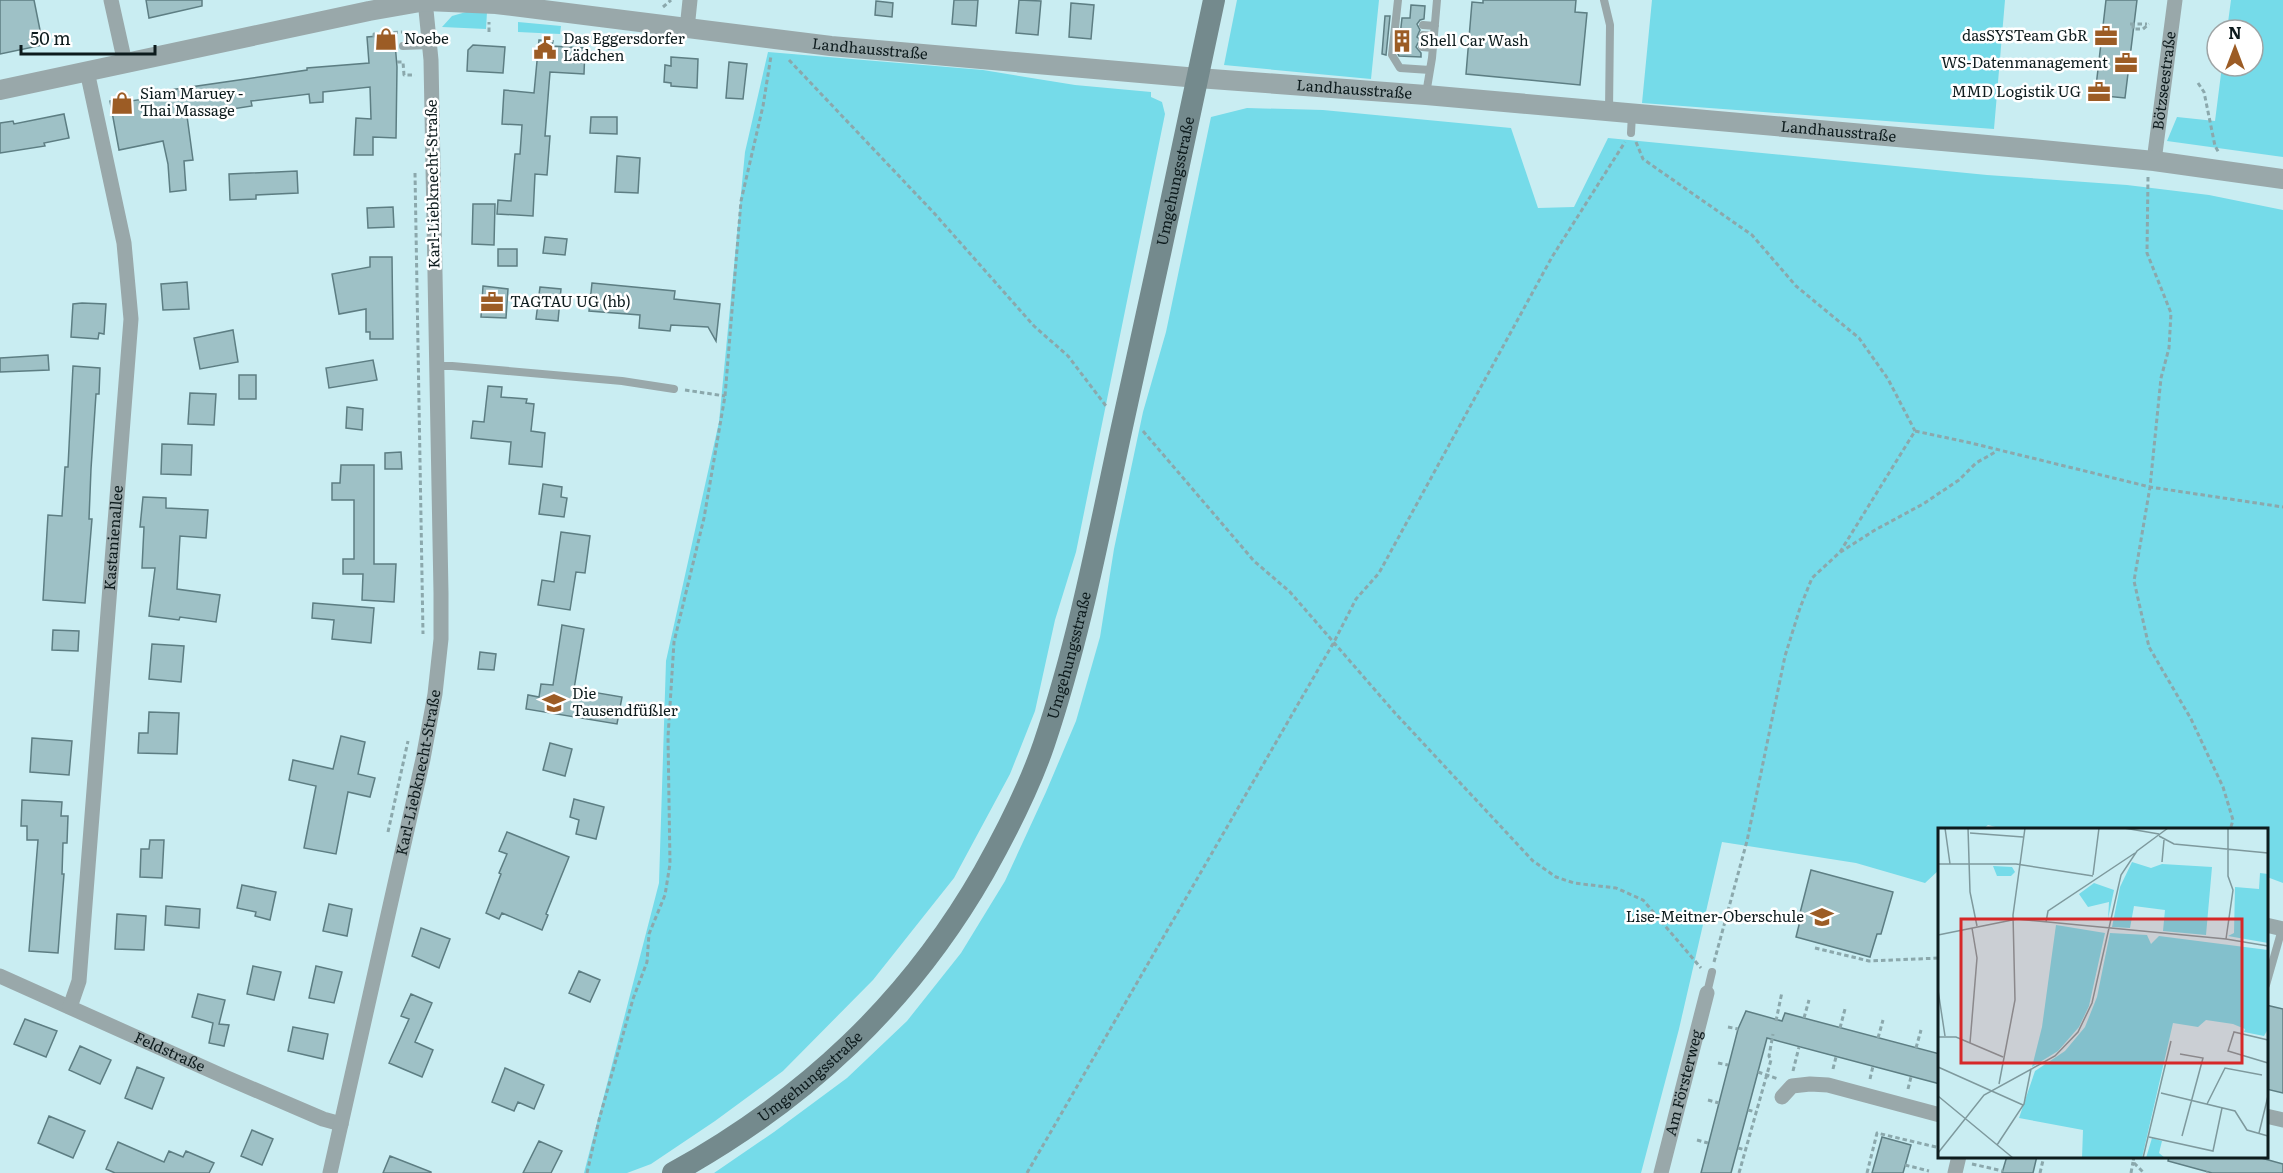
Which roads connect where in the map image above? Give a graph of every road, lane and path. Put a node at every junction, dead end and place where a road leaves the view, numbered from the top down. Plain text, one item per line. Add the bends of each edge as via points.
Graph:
1 (111, 0) edge
2 (690, 0) edge
3 (1214, 0) edge
4 (1398, 0) edge
5 (1437, 0) edge
6 (1604, 0) edge
7 (2175, 0) edge
8 (426, 1) edge
9 (1424, 25) dead end
10 (1435, 26) junction
11 (687, 29) junction
12 (1423, 35) dead end
13 (1434, 36) junction
14 (423, 45) junction
15 (403, 46) dead end
16 (1422, 47) dead end
17 (1433, 48) junction
18 (772, 51) dead end
19 (789, 60) dead end
20 (397, 62) dead end
21 (125, 63) junction
22 (1430, 70) junction
23 (87, 71) junction
24 (1198, 78) junction
25 (2198, 83) dead end
26 (0, 90) edge
27 (1426, 95) junction
28 (1609, 112) junction
29 (1632, 123) junction
30 (2219, 154) dead end
31 (2154, 161) junction
32 (415, 167) dead end
33 (2283, 179) edge
34 (2148, 180) dead end
35 (435, 366) junction
36 (675, 389) joint
37 (725, 396) junction
38 (1106, 405) dead end
39 (1916, 431) junction
40 (1142, 432) dead end
41 (1997, 451) junction
42 (2150, 487) junction
43 (2283, 507) edge
44 (1839, 554) junction
45 (423, 635) dead end
46 (1334, 642) junction
47 (408, 738) dead end
48 (2231, 828) edge
49 (386, 839) dead end
50 (2277, 928) edge
51 (1815, 948) dead end
52 (1938, 958) edge
53 (1712, 972) junction
54 (2268, 975) edge
55 (0, 976) edge
56 (1782, 992) dead end
57 (1707, 993) joint
58 (1809, 999) dead end
59 (70, 1007) junction
60 (1845, 1009) dead end
61 (1804, 1018) dead end
62 (1883, 1020) dead end
63 (1776, 1021) dead end
64 (1728, 1027) dead end
65 (1840, 1028) dead end
66 (1738, 1029) dead end
67 (1921, 1030) dead end
68 (1773, 1034) dead end
69 (1878, 1038) dead end
70 (1916, 1048) dead end
71 (1836, 1057) dead end
72 (1835, 1062) dead end
73 (1718, 1063) dead end
74 (1728, 1065) dead end
75 (1873, 1066) dead end
76 (1758, 1072) dead end
77 (1872, 1072) dead end
78 (1767, 1075) junction
79 (1775, 1077) dead end
80 (1911, 1077) dead end
81 (1910, 1083) dead end
82 (1782, 1097) dead end
83 (1708, 1100) dead end
84 (1719, 1103) dead end
85 (1748, 1110) dead end
86 (1756, 1112) junction
87 (1938, 1114) edge
88 (2268, 1116) edge
89 (2283, 1120) edge
90 (341, 1124) junction
91 (1698, 1140) dead end
92 (1708, 1143) dead end
93 (1738, 1148) dead end
94 (1938, 1148) edge
95 (1746, 1150) junction
96 (1959, 1158) edge
97 (2044, 1158) edge
98 (2134, 1158) edge
99 (2133, 1162) junction
100 (1905, 1165) dead end
101 (1984, 1167) dead end
102 (2003, 1171) dead end
103 (1929, 1172) dead end
104 (330, 1173) edge
105 (587, 1173) edge
106 (673, 1173) edge
107 (1027, 1173) edge
108 (1661, 1173) edge
109 (1739, 1173) edge
110 (1867, 1173) edge
111 (1955, 1173) edge
112 (2040, 1173) edge
113 (2131, 1173) edge
114 (2144, 1173) edge

1 - 21 street
2 - 11 street
3 - 24 main road, Umgehungsstraße
4 - 22 lane via 1392,55 1400,68
5 - 10 lane
6 - 28 lane via 1610,25
7 - 31 street, Bötzseestraße
8 - 11 street, Landhausstraße via 496,4
8 - 14 street, Karl-Liebknecht-Straße
8 - 21 street, Landhausstraße
9 - 10 lane
10 - 13 lane
11 - 24 street, Landhausstraße via 831,46
12 - 13 lane
13 - 17 lane
14 - 15 lane
14 - 20 path via 415,75 404,75 403,62
14 - 35 street, Karl-Liebknecht-Straße
16 - 17 lane
17 - 22 lane
18 - 37 path via 741,201
19 - 38 path via 934,213 1034,326 1068,356
21 - 23 street, Landhausstraße
22 - 27 lane
23 - 26 street, Landhausstraße
23 - 59 street, Kastanienallee via 124,243 130,327 79,981
24 - 27 street, Landhausstraße
24 - 106 main road, Umgehungsstraße via 1080,618 1043,747 1020,804 952,924 883,1012 841,1054 761,1120
25 - 30 path via 2204,92
27 - 28 street, Landhausstraße
28 - 29 street, Landhausstraße
29 - 31 street, Landhausstraße
29 - 39 path via 1643,159 1752,235 1796,286 1859,338 1888,379
29 - 46 path via 1552,257 1379,573 1356,599
31 - 33 street, Landhausstraße
32 - 45 path
34 - 42 path via 2147,253 2171,313
35 - 36 lane
35 - 90 street, Karl-Liebknecht-Straße via 440,664 423,759
36 - 37 path
37 - 105 path via 704,519 675,642 668,737 670,864 665,895 649,934 647,962 633,999
39 - 41 path
39 - 44 path
40 - 46 path via 1254,561 1290,592
41 - 42 path
41 - 44 path via 1923,504
42 - 43 path
42 - 48 path via 2134,581 2149,648 2191,719 2223,787 2233,820
44 - 53 path via 1812,578 1785,656 1747,841
46 - 53 path via 1533,861 1556,877 1574,883 1632,893 1643,900 1701,968
46 - 107 path
47 - 49 path
50 - 54 lane
51 - 52 path via 1869,961
53 - 57 lane
55 - 59 street, Feldstraße
56 - 63 path
57 - 108 street, Am Försterweg
58 - 61 path
59 - 90 street, Feldstraße
60 - 65 path
62 - 69 path
64 - 66 path
67 - 70 path
68 - 78 path
71 - 72 path
73 - 74 path
75 - 77 path
76 - 78 path
78 - 79 path
78 - 86 path
80 - 81 path
82 - 87 street via 1792,1086 1828,1085
83 - 84 path
85 - 86 path
86 - 95 path
88 - 89 street
90 - 104 street, Karl-Liebknecht-Straße
91 - 92 path
93 - 95 path
94 - 110 path via 1877,1133
95 - 109 path
96 - 111 street
97 - 112 path
98 - 99 path
99 - 113 path
99 - 114 path
100 - 103 path
101 - 102 path

